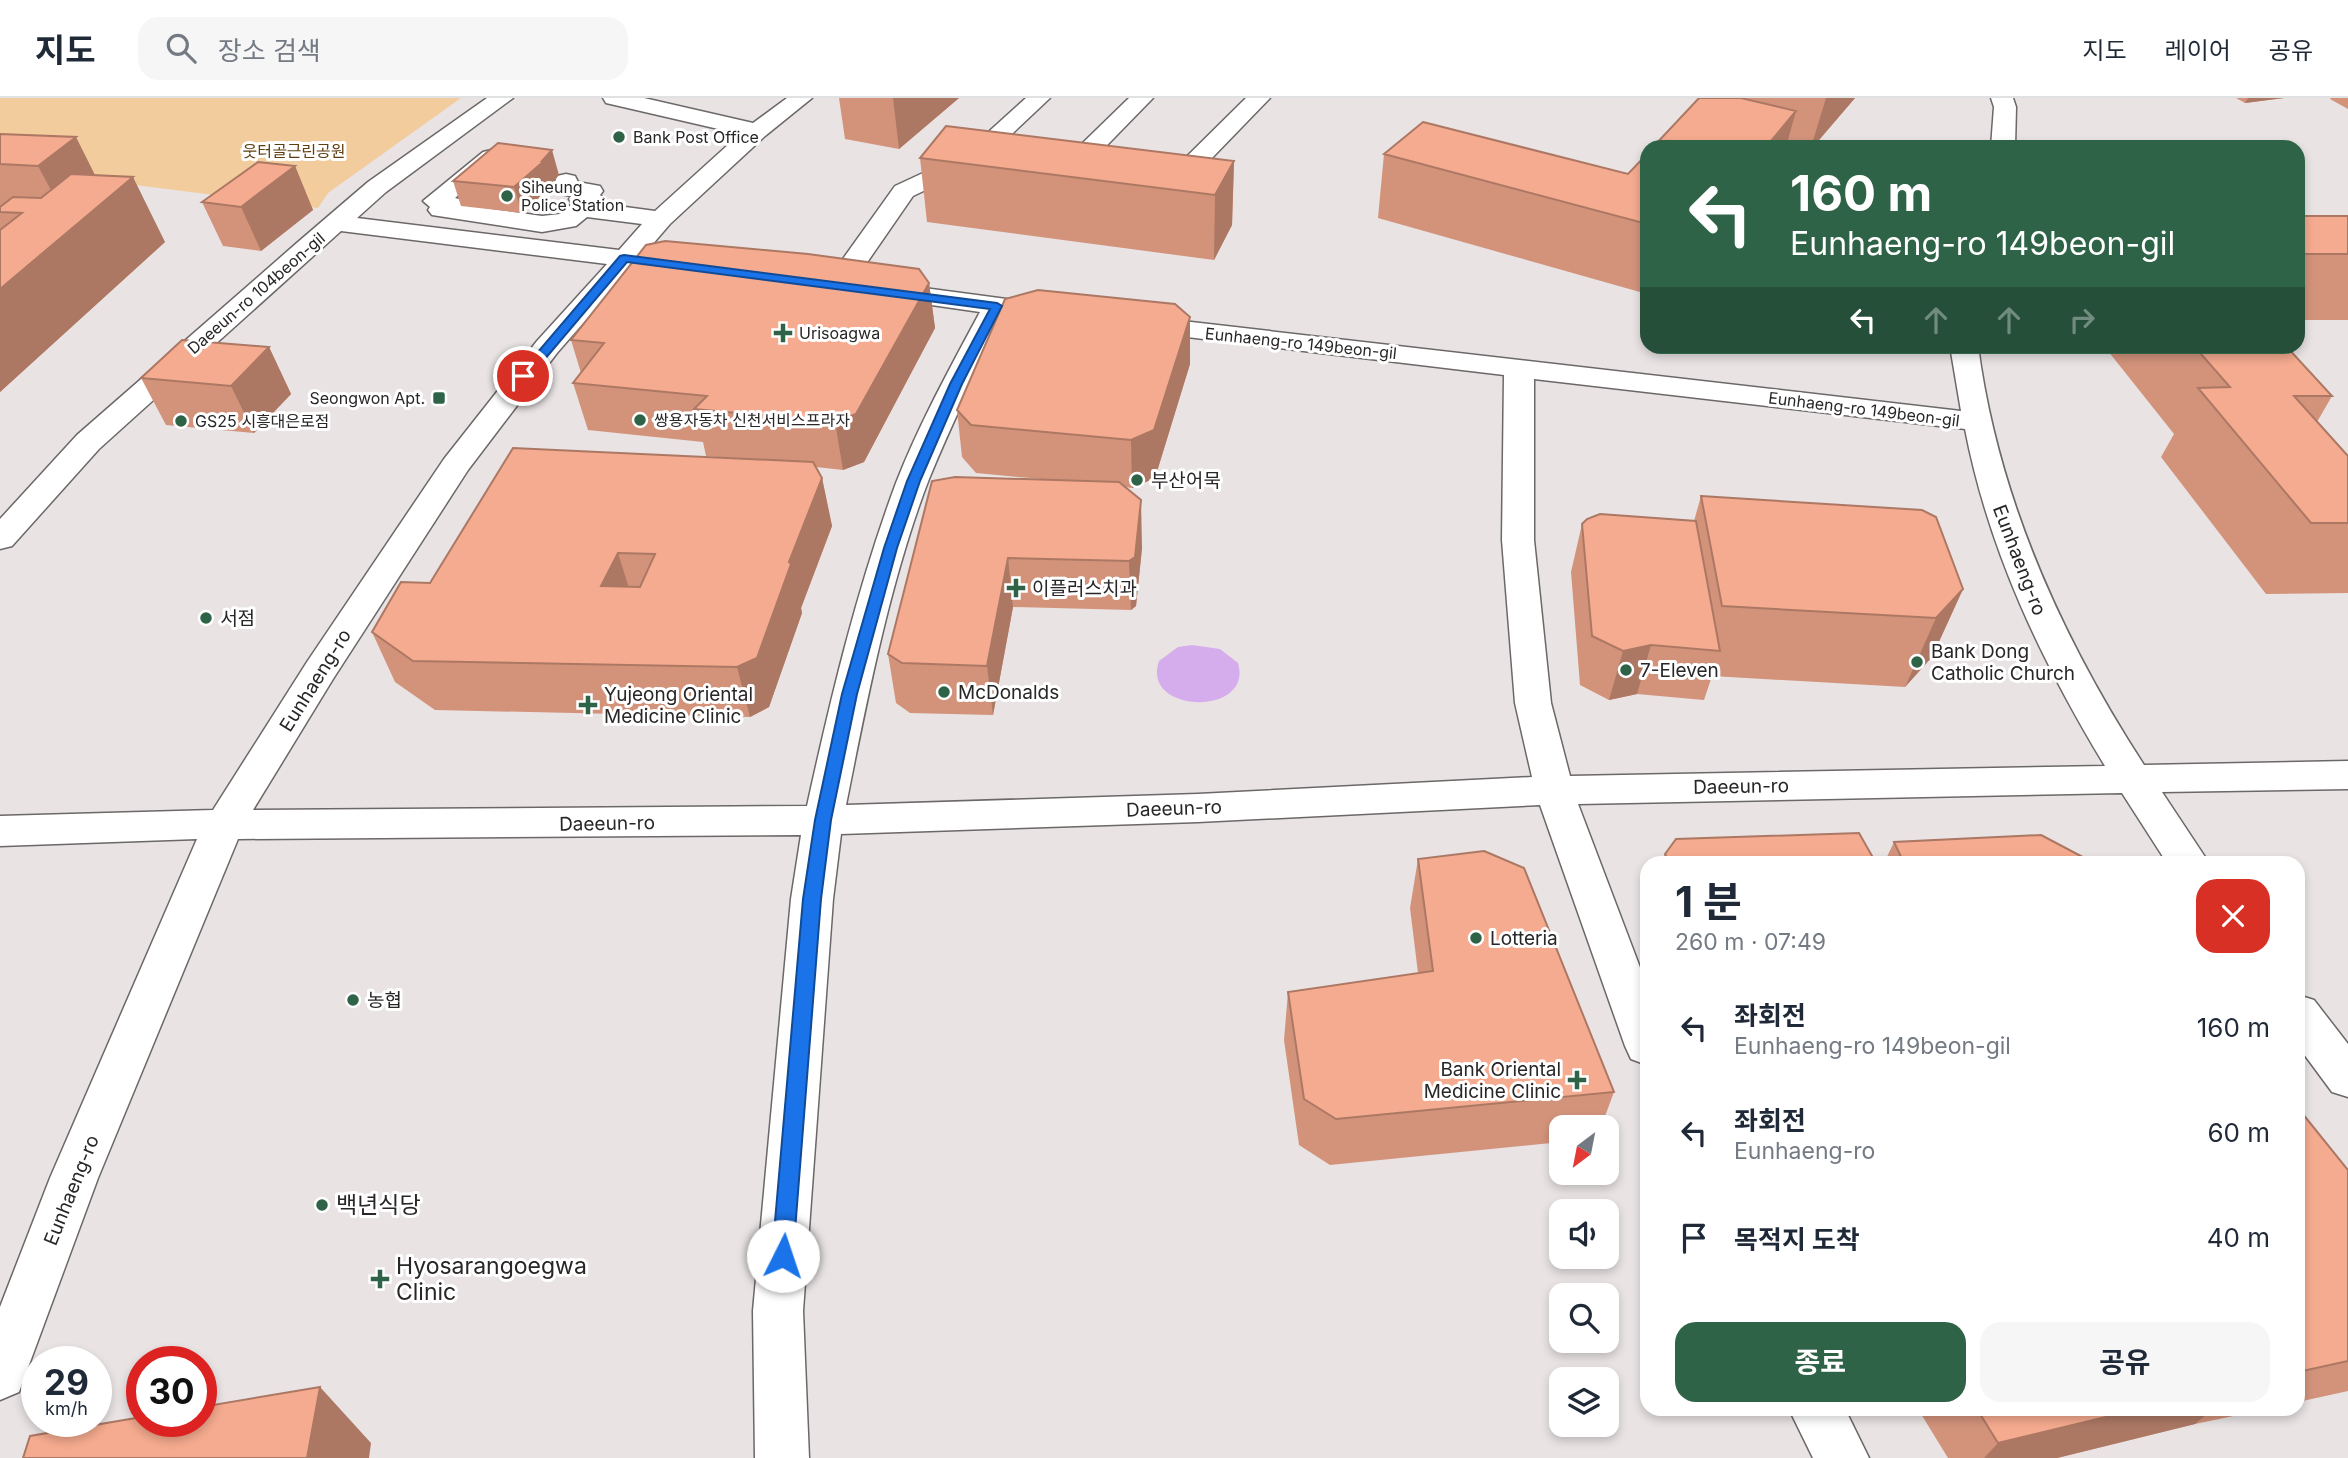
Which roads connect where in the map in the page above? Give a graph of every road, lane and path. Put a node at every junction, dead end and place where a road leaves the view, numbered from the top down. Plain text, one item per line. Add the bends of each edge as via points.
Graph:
1 (502, 98) edge
2 (614, 98) edge
3 (801, 98) edge
4 (1039, 98) edge
5 (1142, 98) edge
6 (1259, 98) edge
7 (2003, 98) edge
8 (757, 131) junction
9 (2004, 140) edge
10 (491, 157) edge
11 (972, 159) junction
12 (999, 162) edge
13 (1040, 167) edge
14 (1068, 171) junction
15 (1094, 174) edge
16 (1133, 180) edge
17 (566, 181) dead end
18 (551, 205) dead end
19 (582, 209) junction
20 (661, 219) junction
21 (337, 223) junction
22 (624, 258) junction
23 (718, 269) edge
24 (997, 306) junction
25 (1965, 354) edge
26 (1520, 367) junction
27 (1979, 422) junction
28 (0, 539) edge
29 (2348, 775) edge
30 (2132, 779) junction
31 (1554, 790) junction
32 (823, 820) junction
33 (224, 824) junction
34 (0, 831) edge
35 (2184, 856) edge
36 (2305, 1022) edge
37 (1640, 1027) edge
38 (2348, 1078) edge
39 (0, 1374) edge
40 (1820, 1416) edge
41 (782, 1458) edge
42 (1842, 1458) edge

1 - 21 street, Daeeun-ro 104beon-gil via 377,187
2 - 8 street
3 - 8 street, Eunhaeng-ro
4 - 11 street
5 - 14 street
6 - 16 street via 1172,185
7 - 9 street
8 - 20 street, Eunhaeng-ro
10 - 19 street via 436,201 450,204 441,210 542,225 567,221
11 - 12 street
11 - 24 street, Eunhaeng-ro 149beon-gil via 904,191 825,282
13 - 14 street
14 - 15 street
17 - 19 street via 565,188 591,191 581,199 593,201
18 - 19 street
19 - 20 street
20 - 22 street, Eunhaeng-ro
21 - 22 street
21 - 28 street, Daeeun-ro 104beon-gil via 88,442
22 - 23 street
22 - 33 street, Eunhaeng-ro via 547,346 454,466
24 - 26 street, Eunhaeng-ro 149beon-gil
24 - 32 street via 913,481 890,548 850,694
25 - 27 street, Eunhaeng-ro
26 - 27 street, Eunhaeng-ro 149beon-gil
26 - 31 street via 1518,540 1524,618 1533,703
27 - 30 street, Eunhaeng-ro via 2000,513 2036,606
29 - 30 street, Daeeun-ro
30 - 31 street, Daeeun-ro
30 - 35 street, Eunhaeng-ro
31 - 32 street, Daeeun-ro
31 - 37 street
32 - 33 street, Daeeun-ro
32 - 41 street via 812,899 778,1311
33 - 34 street, Daeeun-ro
33 - 39 street, Eunhaeng-ro via 74,1178
36 - 38 street
40 - 42 street

